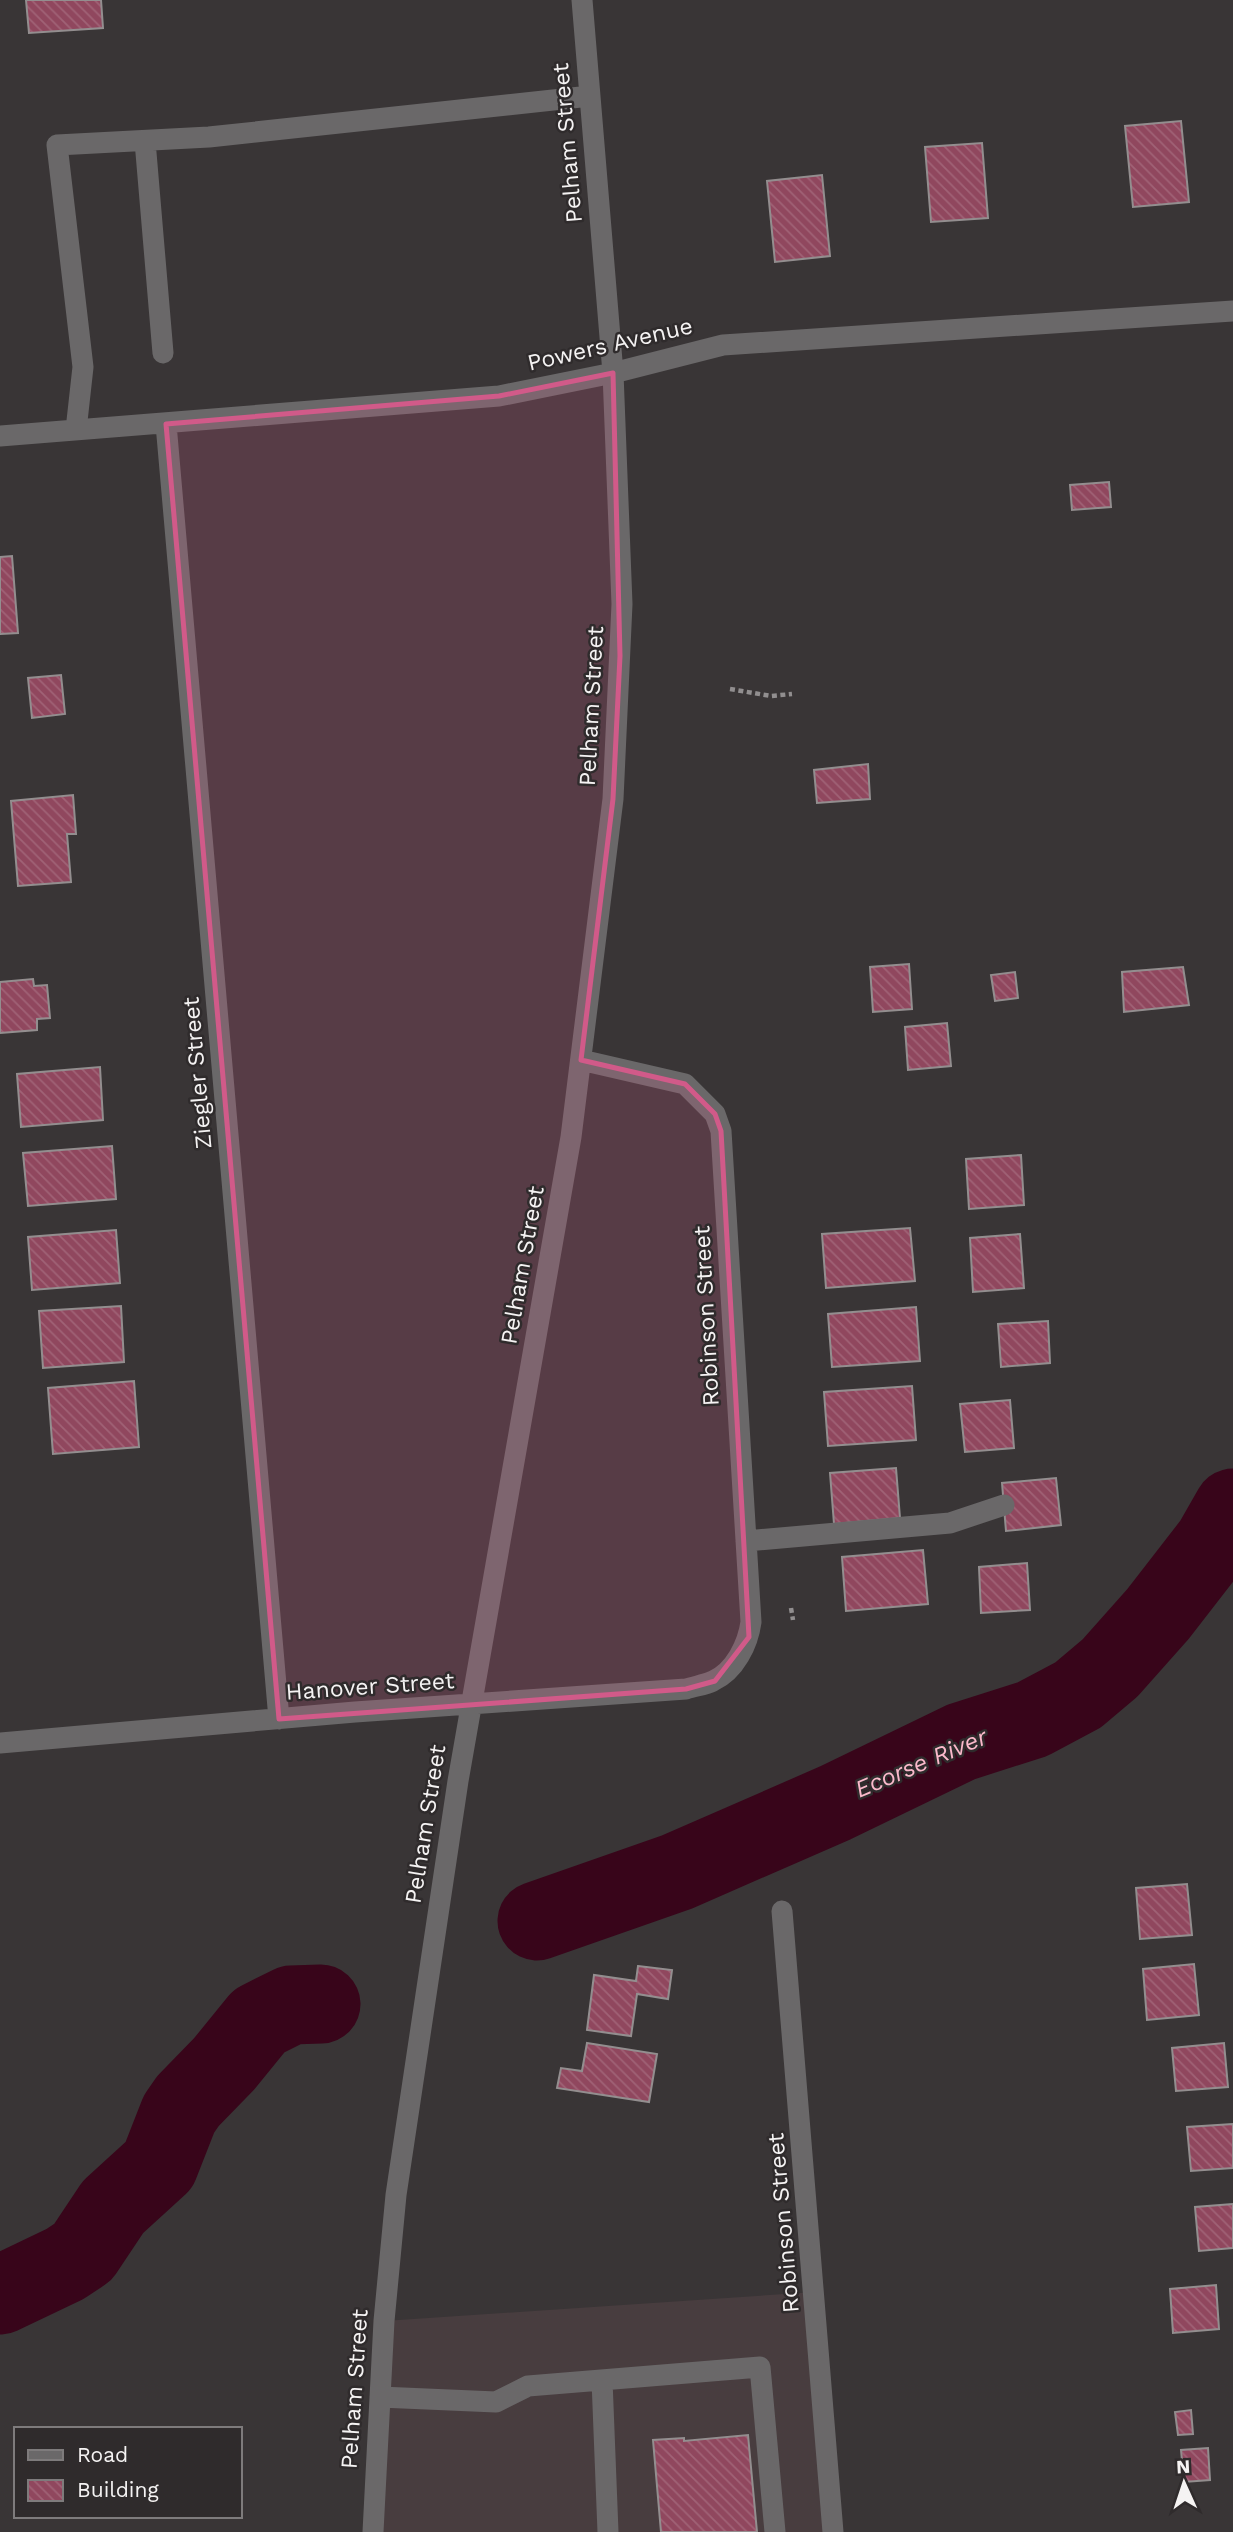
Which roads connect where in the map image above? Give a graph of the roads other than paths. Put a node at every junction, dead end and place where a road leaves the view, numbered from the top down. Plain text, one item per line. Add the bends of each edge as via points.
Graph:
1 (582, 0) edge
2 (590, 96) junction
3 (145, 141) junction
4 (1233, 311) edge
5 (163, 354) dead end
6 (613, 373) junction
7 (166, 424) junction
8 (76, 430) junction
9 (0, 436) edge
10 (581, 1060) junction
11 (1004, 1505) dead end
12 (746, 1541) junction
13 (736, 1661) joint
14 (471, 1704) junction
15 (279, 1719) junction
16 (0, 1743) edge
17 (782, 1911) dead end
18 (601, 2381) junction
19 (380, 2397) junction
20 (373, 2532) edge
21 (608, 2532) edge
22 (775, 2532) edge
23 (833, 2532) edge

1 - 2 street, Pelham Street
2 - 3 street
2 - 6 street, Pelham Street
3 - 5 street
3 - 8 street via 57,145 83,367
4 - 6 street, Powers Avenue via 723,345
6 - 7 street, Powers Avenue via 499,396
6 - 10 street, Pelham Street via 622,604 616,736 613,799
7 - 8 street, Powers Avenue
7 - 15 street, Ziegler Street
8 - 9 street, Powers Avenue
10 - 12 street, Robinson Street via 685,1084 715,1114 721,1131
10 - 14 street, Pelham Street
11 - 12 street via 950,1524
12 - 13 street, Robinson Street via 751,1622 749,1637
13 - 14 street, Hanover Street via 715,1681 687,1689
14 - 15 street, Hanover Street
14 - 19 street, Pelham Street via 396,2195
15 - 16 street, Hanover Street
17 - 23 street, Robinson Street
18 - 19 street via 528,2386 496,2402
18 - 21 street
18 - 22 street via 760,2367
19 - 20 street, Pelham Street

